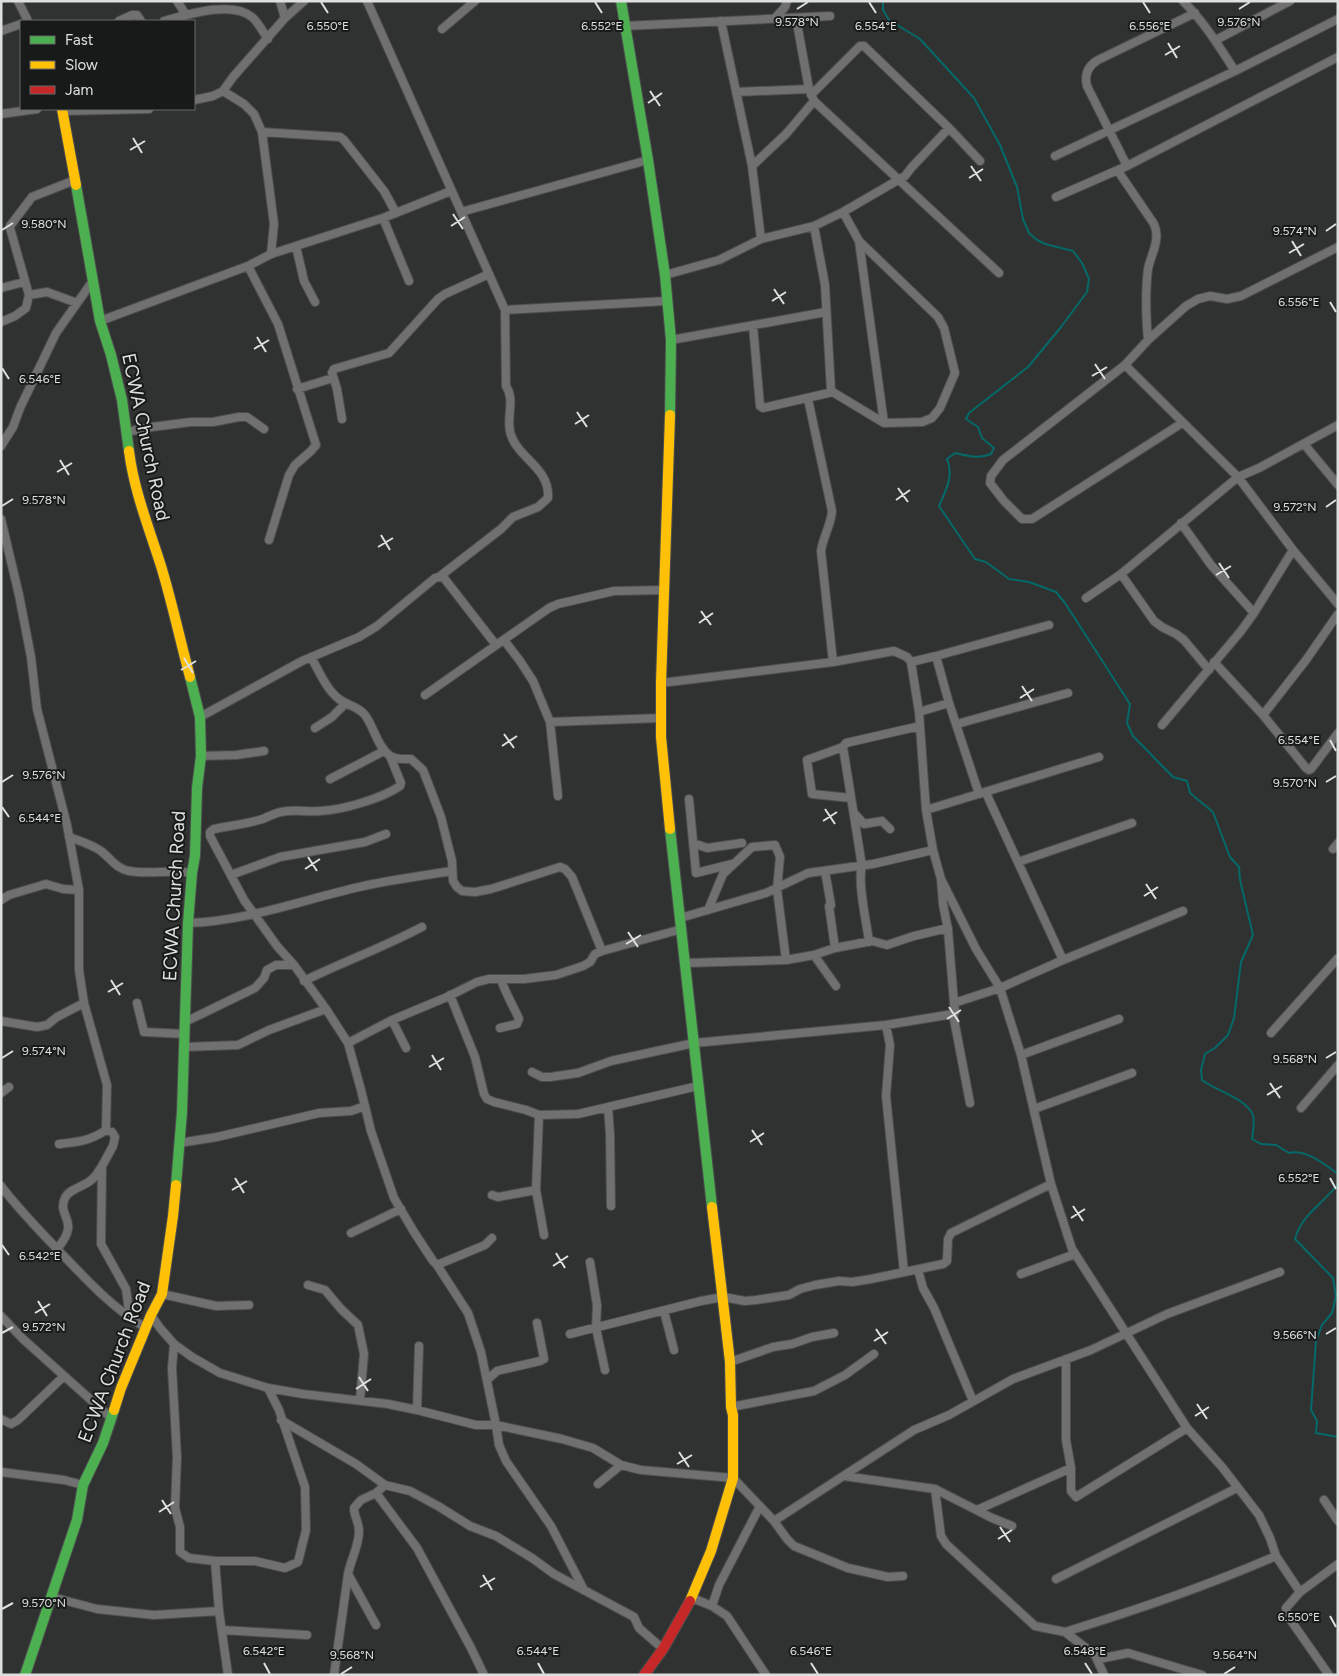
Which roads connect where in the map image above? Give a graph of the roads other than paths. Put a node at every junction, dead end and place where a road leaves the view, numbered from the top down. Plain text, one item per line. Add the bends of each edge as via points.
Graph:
1 (18, 1) edge
2 (177, 1) edge
3 (280, 1) edge
4 (304, 1) edge
5 (367, 1) edge
6 (475, 1) edge
7 (621, 1) edge
8 (787, 1) edge
9 (1183, 1) edge
10 (1290, 1) edge
11 (1195, 12) junction
12 (186, 15) junction
13 (830, 16) dead end
14 (285, 18) junction
15 (774, 18) junction
16 (796, 18) junction
17 (1338, 19) edge
18 (28, 20) edge
19 (121, 20) edge
20 (140, 20) edge
21 (168, 20) edge
22 (721, 21) junction
23 (20, 24) edge
24 (625, 26) junction
25 (442, 29) dead end
26 (1, 31) edge
27 (268, 39) junction
28 (1216, 40) junction
29 (1338, 57) edge
30 (1235, 71) junction
31 (223, 91) junction
32 (736, 92) junction
33 (812, 95) junction
34 (195, 100) edge
35 (30, 110) edge
36 (62, 110) edge
37 (1, 114) edge
38 (949, 128) junction
39 (1108, 130) junction
40 (262, 132) junction
41 (1055, 156) dead end
42 (648, 160) junction
43 (980, 162) dead end
44 (752, 166) junction
45 (1127, 166) junction
46 (1118, 171) junction
47 (898, 179) junction
48 (76, 180) junction
49 (451, 191) junction
50 (1056, 197) dead end
51 (461, 212) junction
52 (843, 212) junction
53 (396, 213) junction
54 (383, 218) junction
55 (814, 226) junction
56 (761, 239) junction
57 (859, 241) junction
58 (296, 246) junction
59 (1338, 247) edge
60 (271, 254) junction
61 (248, 266) junction
62 (999, 273) dead end
63 (489, 274) junction
64 (665, 275) junction
65 (409, 281) dead end
66 (24, 282) junction
67 (92, 282) junction
68 (1, 288) edge
69 (29, 295) junction
70 (667, 301) junction
71 (315, 302) dead end
72 (77, 303) junction
73 (505, 310) junction
74 (826, 312) junction
75 (100, 321) junction
76 (1, 322) edge
77 (753, 325) junction
78 (671, 340) junction
79 (1148, 340) junction
80 (1125, 366) junction
81 (333, 378) junction
82 (297, 389) junction
83 (832, 392) junction
84 (808, 399) junction
85 (342, 419) dead end
86 (884, 422) junction
87 (1182, 423) junction
88 (1338, 425) edge
89 (264, 429) dead end
90 (126, 432) junction
91 (1304, 444) junction
92 (1, 446) edge
93 (1238, 477) junction
94 (1338, 486) edge
95 (1, 519) edge
96 (1181, 523) junction
97 (269, 540) dead end
98 (1294, 550) junction
99 (1121, 574) junction
100 (439, 577) junction
101 (665, 590) junction
102 (1086, 598) dead end
103 (1338, 604) edge
104 (1254, 613) junction
105 (1338, 614) edge
106 (1049, 624) dead end
107 (504, 640) junction
108 (496, 645) junction
109 (936, 656) junction
110 (311, 657) junction
111 (833, 662) junction
112 (912, 662) junction
113 (1214, 662) junction
114 (1209, 670) junction
115 (661, 683) junction
116 (1068, 693) dead end
117 (425, 695) dead end
118 (346, 703) junction
119 (949, 703) junction
120 (919, 712) junction
121 (1262, 715) junction
122 (200, 717) junction
123 (661, 718) junction
124 (550, 722) junction
125 (957, 724) junction
126 (1162, 725) dead end
127 (920, 726) junction
128 (315, 728) dead end
129 (1338, 733) edge
130 (843, 747) junction
131 (264, 751) dead end
132 (387, 754) junction
133 (201, 756) junction
134 (1099, 757) dead end
135 (330, 779) dead end
136 (982, 794) junction
137 (558, 796) dead end
138 (851, 798) junction
139 (689, 799) dead end
140 (926, 810) junction
141 (853, 812) junction
142 (196, 822) junction
143 (1132, 823) dead end
144 (890, 829) dead end
145 (210, 832) junction
146 (386, 834) dead end
147 (69, 837) junction
148 (742, 843) dead end
149 (693, 844) junction
150 (933, 850) junction
151 (1018, 862) junction
152 (734, 864) junction
153 (862, 866) junction
154 (452, 871) junction
155 (825, 871) junction
156 (192, 874) junction
157 (231, 875) junction
158 (941, 879) junction
159 (777, 889) junction
160 (79, 890) junction
161 (1, 900) edge
162 (708, 910) junction
163 (1183, 911) dead end
164 (255, 914) junction
165 (680, 918) junction
166 (188, 923) junction
167 (422, 927) dead end
168 (948, 928) junction
169 (682, 929) junction
170 (869, 942) junction
171 (835, 948) junction
172 (602, 951) junction
173 (814, 955) junction
174 (1338, 958) edge
175 (786, 960) junction
176 (1063, 960) junction
177 (685, 963) junction
178 (294, 965) junction
179 (501, 979) junction
180 (304, 981) junction
181 (836, 986) dead end
182 (1000, 988) junction
183 (450, 995) junction
184 (84, 1003) junction
185 (136, 1003) dead end
186 (954, 1004) junction
187 (326, 1009) junction
188 (953, 1014) junction
189 (1119, 1019) dead end
190 (392, 1020) junction
191 (1, 1021) edge
192 (185, 1022) junction
193 (886, 1024) junction
194 (500, 1028) dead end
195 (1271, 1033) dead end
196 (185, 1034) junction
197 (694, 1043) junction
198 (348, 1044) junction
199 (184, 1047) junction
200 (406, 1048) dead end
201 (1021, 1055) junction
202 (1338, 1065) edge
203 (532, 1072) dead end
204 (1132, 1074) dead end
205 (698, 1086) junction
206 (9, 1088) dead end
207 (1, 1093) edge
208 (970, 1103) dead end
209 (365, 1106) junction
210 (608, 1107) junction
211 (1301, 1108) dead end
212 (1034, 1109) junction
213 (538, 1116) junction
214 (106, 1130) junction
215 (179, 1143) junction
216 (58, 1144) dead end
217 (102, 1166) junction
218 (1050, 1184) junction
219 (1, 1186) edge
220 (536, 1190) junction
221 (492, 1195) dead end
222 (611, 1206) dead end
223 (401, 1210) junction
224 (351, 1233) dead end
225 (544, 1235) dead end
226 (492, 1238) dead end
227 (57, 1249) junction
228 (1075, 1254) junction
229 (590, 1262) dead end
230 (437, 1265) junction
231 (918, 1270) junction
232 (904, 1272) junction
233 (1280, 1272) dead end
234 (1021, 1274) dead end
235 (308, 1285) dead end
236 (162, 1294) junction
237 (723, 1297) junction
238 (249, 1305) dead end
239 (664, 1311) junction
240 (151, 1315) junction
241 (1, 1316) edge
242 (130, 1318) junction
243 (537, 1323) dead end
244 (146, 1328) junction
245 (596, 1328) junction
246 (834, 1333) dead end
247 (1126, 1333) junction
248 (570, 1334) dead end
249 (174, 1344) junction
250 (419, 1346) dead end
251 (674, 1350) dead end
252 (874, 1354) dead end
253 (1066, 1359) junction
254 (730, 1362) junction
255 (605, 1370) dead end
256 (64, 1376) junction
257 (487, 1380) junction
258 (268, 1388) junction
259 (360, 1400) junction
260 (973, 1401) junction
261 (731, 1407) junction
262 (417, 1410) junction
263 (111, 1418) junction
264 (1, 1419) edge
265 (281, 1420) junction
266 (496, 1425) junction
267 (1187, 1428) junction
268 (621, 1465) junction
269 (1071, 1468) junction
270 (1, 1472) edge
271 (844, 1476) junction
272 (733, 1478) junction
273 (598, 1484) dead end
274 (84, 1485) junction
275 (385, 1485) junction
276 (1237, 1488) junction
277 (935, 1489) junction
278 (376, 1493) junction
279 (1324, 1500) dead end
280 (760, 1506) junction
281 (977, 1510) junction
282 (774, 1521) junction
283 (1338, 1521) edge
284 (1012, 1526) dead end
285 (1276, 1556) junction
286 (215, 1560) junction
287 (1336, 1568) edge
288 (348, 1574) junction
289 (903, 1576) dead end
290 (1056, 1579) dead end
291 (584, 1590) junction
292 (1300, 1592) junction
293 (52, 1597) junction
294 (692, 1598) junction
295 (712, 1606) junction
296 (219, 1611) junction
297 (376, 1626) dead end
298 (222, 1630) junction
299 (1065, 1632) junction
300 (307, 1635) dead end
301 (663, 1649) junction
302 (1098, 1659) junction
303 (1199, 1674) edge
304 (24, 1675) edge
305 (228, 1675) edge
306 (334, 1675) edge
307 (484, 1675) edge
308 (644, 1675) edge
309 (766, 1675) edge
310 (1104, 1675) edge
311 (1329, 1675) edge

1 - 18 street
2 - 12 street
3 - 14 street
4 - 14 street
5 - 49 street
6 - 25 street
7 - 24 street
8 - 15 street
9 - 11 street
10 - 28 street
11 - 28 street
11 - 39 street via 1089,67 1085,78
12 - 21 street
12 - 27 street via 211,10 244,12 252,17
13 - 16 street
14 - 27 street
15 - 16 street
15 - 22 street
16 - 33 street
17 - 30 street
19 - 20 street via 132,15 138,15
22 - 24 street
22 - 32 street
23 - 26 street
24 - 42 street
27 - 31 street
28 - 30 street
29 - 45 street
30 - 39 street
31 - 34 street
31 - 40 street via 254,114
32 - 33 street
32 - 44 street
33 - 38 street via 860,46 864,46
33 - 44 street via 786,134
33 - 47 street
35 - 37 street
36 - 48 street, ECWA Church Road
38 - 43 street
38 - 47 street via 908,173
39 - 41 street
39 - 45 street
40 - 53 street via 340,137 384,191
40 - 60 street via 274,224
42 - 51 street
42 - 64 street
44 - 56 street
45 - 46 street
46 - 50 street
46 - 79 street via 1156,230 1156,248 1148,270 1145,314
47 - 52 street
47 - 62 street
48 - 66 street via 32,197 10,226
48 - 67 street, ECWA Church Road
49 - 51 street
49 - 53 street
51 - 63 street
52 - 55 street
52 - 57 street
53 - 54 street
54 - 58 street
54 - 65 street
55 - 56 street
55 - 74 street via 825,285
56 - 64 street via 718,260
57 - 86 street
57 - 86 street via 938,318 944,328 954,373 940,408 932,418 922,422
58 - 60 street
58 - 71 street via 304,282
59 - 79 street via 1240,296 1198,299
60 - 61 street
61 - 75 street
61 - 82 street via 278,324
63 - 73 street
63 - 81 street via 438,299 389,353 334,369
64 - 70 street
66 - 68 street
66 - 69 street
67 - 72 street
67 - 75 street, ECWA Church Road
69 - 72 street via 47,292
69 - 76 street via 26,308
70 - 73 street
70 - 78 street
72 - 92 street via 56,333
73 - 100 street via 506,386 511,400 511,437 544,479 548,498 538,507 513,517
74 - 77 street
74 - 83 street
75 - 90 street, ECWA Church Road via 122,400
77 - 78 street
77 - 84 street via 760,406 766,409
78 - 101 street
79 - 80 street
80 - 87 street
80 - 87 street via 1003,460 991,476 990,483 1004,501 1022,519 1032,519
81 - 82 street
81 - 85 street
82 - 97 street via 316,445 289,475
83 - 84 street
83 - 86 street
84 - 111 street via 832,512 821,551
87 - 93 street
88 - 91 street
89 - 90 street via 247,417 239,417
90 - 122 street, ECWA Church Road via 139,499
91 - 93 street
91 - 94 street
93 - 96 street
93 - 98 street
95 - 147 street via 31,657 37,709
96 - 99 street
96 - 104 street via 1211,565
98 - 103 street
98 - 104 street
99 - 102 street
99 - 114 street via 1154,621 1184,640
100 - 108 street via 444,578
100 - 110 street via 377,626
101 - 107 street via 614,591 558,604
101 - 115 street
104 - 113 street
105 - 121 street
106 - 109 street
107 - 108 street
107 - 124 street via 533,681
108 - 117 street
109 - 112 street
109 - 119 street
110 - 118 street via 330,689
110 - 122 street
111 - 112 street via 894,650
111 - 115 street
112 - 120 street
113 - 114 street
113 - 121 street
114 - 126 street
115 - 123 street
116 - 125 street
118 - 128 street
118 - 132 street via 360,709 366,716
119 - 120 street
119 - 125 street
120 - 127 street
121 - 129 street via 1309,770
122 - 133 street, ECWA Church Road
123 - 124 street
123 - 165 street
124 - 137 street
125 - 136 street
127 - 130 street via 846,743
127 - 140 street
130 - 138 street
130 - 138 street via 807,760 812,794
131 - 133 street via 236,756
132 - 135 street
132 - 145 street via 400,783 397,788 346,808 279,812
132 - 154 street via 396,759 411,759 423,770 441,817
133 - 142 street, ECWA Church Road
134 - 136 street
136 - 140 street
136 - 151 street
138 - 141 street
139 - 149 street
140 - 150 street
141 - 144 street via 864,824 882,821
141 - 153 street
142 - 145 street
142 - 156 street, ECWA Church Road
143 - 151 street
145 - 157 street
146 - 157 street via 365,842 280,857
147 - 156 street via 87,843 128,871
147 - 160 street
148 - 149 street via 708,848
149 - 152 street via 696,873
150 - 153 street
150 - 158 street
151 - 176 street
152 - 159 street via 752,847 775,844 780,857
152 - 162 street via 723,874
153 - 155 street
153 - 170 street
154 - 164 street via 358,887
154 - 172 street via 457,887 462,891 475,892 555,868 565,869 572,877
155 - 159 street via 808,873
155 - 171 street
156 - 166 street, ECWA Church Road
157 - 164 street
158 - 168 street
158 - 182 street via 976,949
159 - 162 street
159 - 175 street
160 - 161 street via 46,884
160 - 184 street via 79,970
162 - 165 street
163 - 176 street
164 - 166 street
164 - 178 street
165 - 169 street
166 - 192 street, ECWA Church Road
167 - 180 street
168 - 170 street via 887,945
168 - 186 street
169 - 172 street
169 - 177 street
170 - 171 street
171 - 173 street
172 - 179 street via 583,966 556,975
173 - 175 street
173 - 181 street
174 - 195 street
175 - 177 street
176 - 182 street
177 - 197 street
178 - 180 street
178 - 192 street via 276,965 267,970 254,988
179 - 183 street via 477,982
179 - 194 street via 519,1019 517,1024
180 - 187 street
182 - 186 street
182 - 201 street
183 - 190 street
183 - 213 street via 475,1057 487,1099
184 - 191 street via 38,1027
184 - 214 street via 107,1085
185 - 196 street via 144,1032
186 - 188 street
187 - 198 street
187 - 199 street via 238,1045
188 - 193 street
188 - 208 street
189 - 201 street
190 - 198 street
190 - 200 street
192 - 196 street, ECWA Church Road
193 - 197 street
193 - 232 street via 890,1045 886,1096
196 - 199 street, ECWA Church Road
197 - 203 street via 611,1061 578,1073 542,1077
197 - 205 street
198 - 209 street
199 - 215 street, ECWA Church Road
201 - 212 street
202 - 211 street
204 - 212 street
205 - 210 street
205 - 237 street
206 - 207 street
209 - 215 street via 350,1112 319,1113
209 - 223 street via 370,1131
210 - 213 street via 578,1114
210 - 222 street
212 - 218 street
213 - 220 street
214 - 216 street via 94,1138
214 - 217 street via 115,1137
215 - 236 street, ECWA Church Road
217 - 227 street via 89,1183 67,1194 63,1208 69,1224 68,1232
217 - 242 street via 101,1244 126,1289
218 - 228 street
218 - 231 street via 951,1233 947,1261
219 - 227 street
220 - 221 street via 498,1197
220 - 225 street
223 - 224 street
223 - 230 street
226 - 230 street via 485,1245
227 - 242 street via 100,1294
228 - 234 street
228 - 247 street
229 - 245 street via 597,1305
230 - 257 street via 468,1313
231 - 232 street
231 - 260 street via 922,1288 934,1308
232 - 237 street via 815,1285 789,1295 756,1300
233 - 247 street via 1167,1314
235 - 259 street via 325,1290 358,1325 364,1354
236 - 238 street via 216,1306
236 - 240 street, ECWA Church Road
237 - 239 street
237 - 254 street
239 - 245 street
239 - 251 street
240 - 244 street, ECWA Church Road
240 - 249 street
241 - 256 street
242 - 244 street
243 - 257 street via 544,1359 496,1371
244 - 263 street, ECWA Church Road
245 - 248 street
245 - 255 street
246 - 254 street via 773,1347
247 - 253 street
247 - 267 street
249 - 258 street via 220,1372
249 - 286 street via 175,1508 180,1527 180,1552 189,1558
250 - 262 street
252 - 261 street via 845,1375 814,1391
253 - 260 street via 1013,1379
253 - 269 street via 1065,1429
254 - 261 street
256 - 263 street
256 - 264 street via 18,1420 11,1424
257 - 266 street
258 - 259 street
258 - 265 street
259 - 262 street
260 - 271 street via 914,1430
261 - 272 street
262 - 266 street via 476,1425
263 - 274 street, ECWA Church Road
265 - 275 street
265 - 286 street via 305,1487 306,1530 298,1562 285,1568 255,1561
266 - 268 street via 562,1438 593,1448
266 - 291 street via 506,1461 550,1526
267 - 269 street via 1076,1497 1071,1491
267 - 276 street
268 - 272 street via 650,1472
268 - 273 street
269 - 281 street
270 - 274 street
271 - 277 street
271 - 282 street
272 - 280 street
272 - 294 street via 711,1551
274 - 293 street, ECWA Church Road via 77,1520
275 - 278 street
275 - 291 street via 410,1491 470,1526 496,1536
276 - 285 street via 1259,1515
276 - 290 street
277 - 281 street
277 - 299 street via 941,1536 946,1544 1036,1626
278 - 288 street via 361,1500 354,1508 359,1529 358,1543
278 - 307 street via 416,1548
279 - 283 street
280 - 282 street
280 - 295 street via 719,1585
281 - 284 street
282 - 289 street via 794,1546 848,1568 888,1577
285 - 292 street
285 - 299 street via 1144,1608
286 - 296 street
287 - 292 street
288 - 297 street
288 - 306 street
291 - 301 street via 634,1617 639,1628
292 - 311 street via 1286,1608 1287,1615
293 - 296 street via 97,1609 154,1615
293 - 304 street, ECWA Church Road
294 - 295 street
294 - 301 street
295 - 309 street via 727,1616
296 - 298 street
298 - 300 street
298 - 305 street
299 - 302 street
301 - 308 street
302 - 303 street via 1128,1653
302 - 310 street

